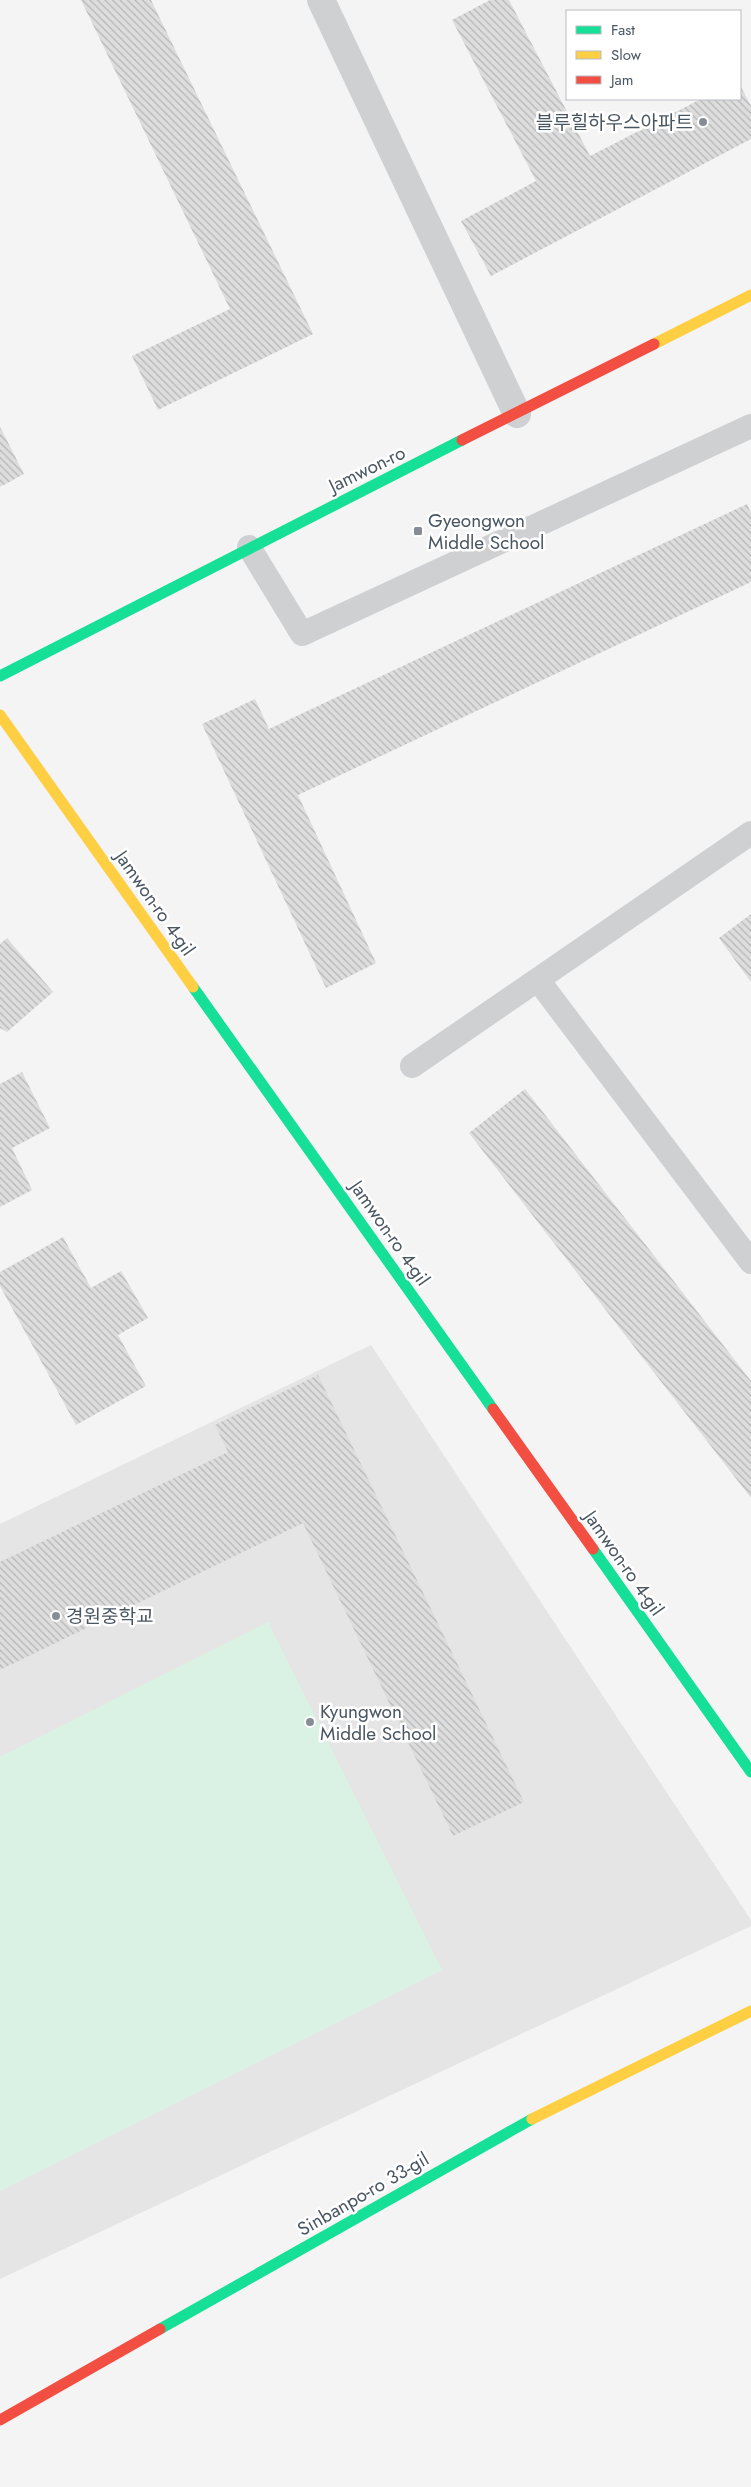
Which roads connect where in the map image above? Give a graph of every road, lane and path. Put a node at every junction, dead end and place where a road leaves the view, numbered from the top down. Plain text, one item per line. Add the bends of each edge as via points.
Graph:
1 (321, 0) edge
2 (751, 295) edge
3 (518, 414) junction
4 (751, 426) edge
5 (249, 548) junction
6 (0, 676) edge
7 (0, 714) edge
8 (751, 833) edge
9 (538, 980) junction
10 (412, 1066) dead end
11 (751, 1262) edge
12 (751, 1772) edge
13 (751, 2011) edge
14 (0, 2420) edge

1 - 3 street
2 - 3 street, Jamwon-ro
3 - 5 street, Jamwon-ro
4 - 5 lane via 302,634
5 - 6 street, Jamwon-ro
7 - 12 street, Jamwon-ro 4-gil
8 - 9 lane
9 - 10 lane
9 - 11 lane
13 - 14 street, Sinbanpo-ro 33-gil via 517,2127

